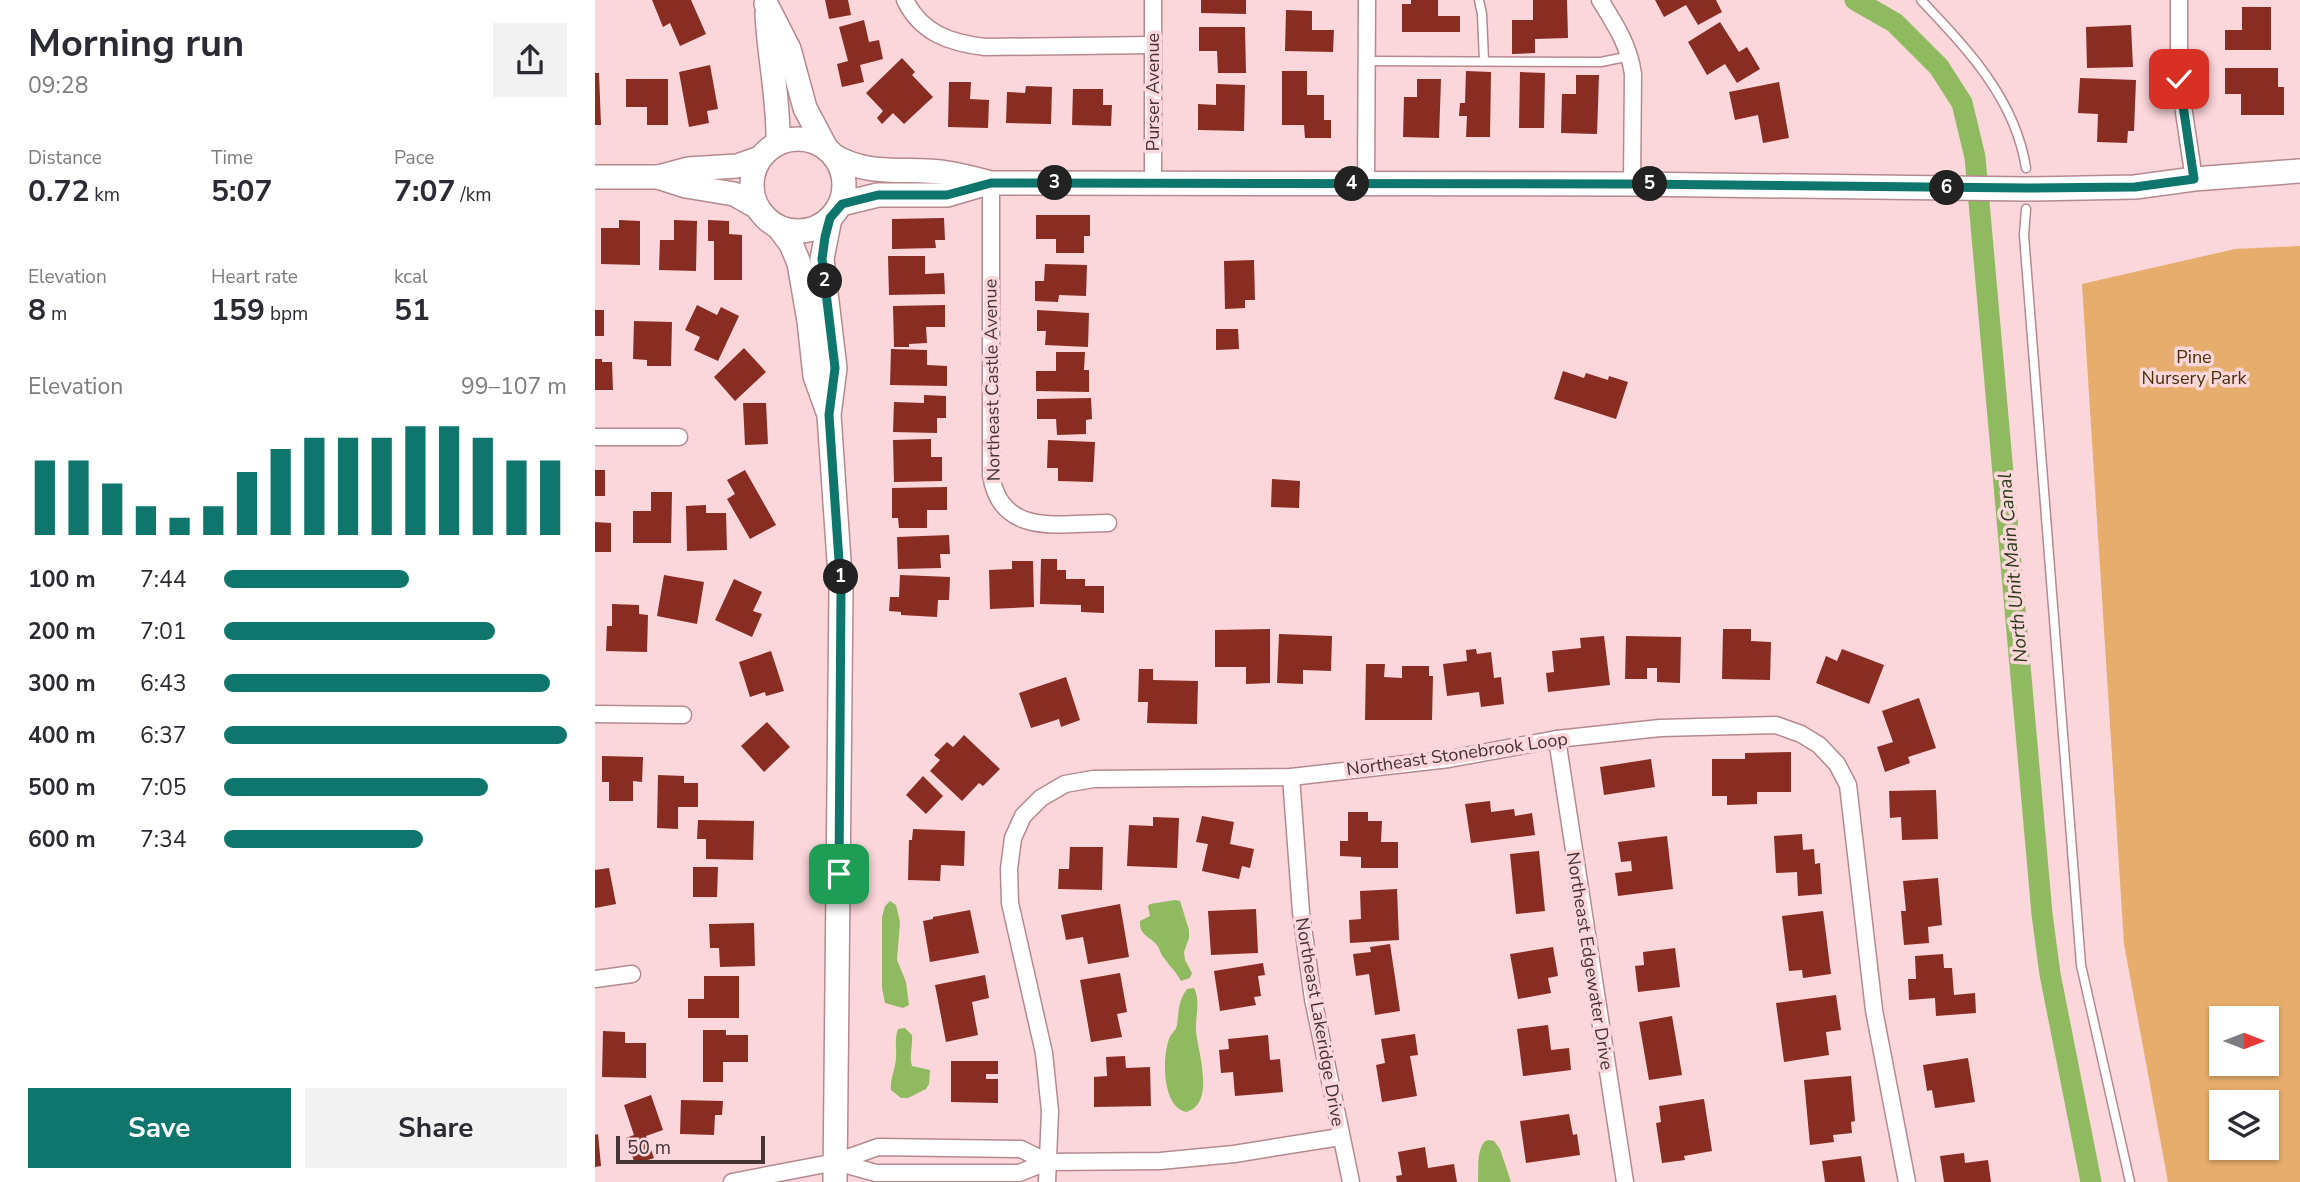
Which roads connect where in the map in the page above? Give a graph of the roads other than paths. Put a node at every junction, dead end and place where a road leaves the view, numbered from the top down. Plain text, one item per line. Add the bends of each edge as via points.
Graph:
1 (905, 0) edge
2 (1153, 0) edge
3 (1367, 0) edge
4 (1479, 0) edge
5 (1600, 0) edge
6 (1921, 0) edge
7 (2179, 0) edge
8 (766, 2) edge
9 (1153, 45) junction
10 (1630, 56) junction
11 (1367, 61) junction
12 (1484, 61) junction
13 (778, 143) junction
14 (830, 151) junction
15 (760, 158) junction
16 (2300, 171) edge
17 (595, 177) edge
18 (658, 177) junction
19 (2194, 179) junction
20 (991, 183) junction
21 (1153, 183) junction
22 (1366, 184) junction
23 (1632, 184) junction
24 (2023, 188) junction
25 (757, 207) junction
26 (836, 211) junction
27 (779, 228) junction
28 (829, 415) junction
29 (679, 436) dead end
30 (595, 437) edge
31 (1108, 523) dead end
32 (595, 714) edge
33 (683, 715) dead end
34 (1557, 739) junction
35 (1291, 777) junction
36 (632, 974) dead end
37 (595, 979) edge
38 (1340, 1137) junction
39 (1047, 1162) junction
40 (836, 1172) edge
41 (732, 1182) edge
42 (1047, 1182) edge
43 (1351, 1182) edge
44 (1625, 1182) edge
45 (1907, 1182) edge
46 (2130, 1182) edge

1 - 9 street via 924,26 962,44
2 - 9 street, Purser Avenue
3 - 11 street
4 - 12 lane
5 - 10 street
6 - 24 lane via 1975,57 2003,101 2023,152
7 - 19 street via 2179,79
8 - 13 street via 779,112
8 - 14 street via 789,49 805,107
9 - 21 street, Purser Avenue
10 - 12 lane via 1601,62
10 - 23 street
11 - 12 lane
11 - 22 street
13 - 14 street via 812,140
13 - 15 street
14 - 20 street via 851,165 947,173
14 - 26 street via 845,184
15 - 18 street via 737,166 688,169
15 - 25 street via 752,182
16 - 19 street
17 - 18 street
18 - 25 street via 734,194
19 - 24 street via 2135,187
20 - 21 street
20 - 26 street via 947,195 878,195
20 - 31 street, Northeast Castle Avenue via 993,490 1011,515 1025,521
21 - 22 street
22 - 23 street
23 - 24 street
24 - 46 lane via 2081,965
25 - 27 street
26 - 27 street via 810,230
26 - 28 street via 822,259 835,368
27 - 28 street via 799,263 815,376
28 - 40 street via 841,590
29 - 30 street
32 - 33 street
34 - 35 street, Northeast Stonebrook Loop via 1449,759
34 - 44 street, Northeast Edgewater Drive
34 - 45 street, Northeast Stonebrook Loop via 1660,728 1776,724 1819,745 1837,764 1848,785 1874,1010
35 - 38 street, Northeast Lakeridge Drive via 1311,986
35 - 39 street, Northeast Stonebrook Loop via 1093,779 1065,784 1023,816 1013,838 1010,903 1044,1053 1050,1111
36 - 37 street
38 - 39 street via 1173,1160
38 - 43 street, Northeast Lakeridge Drive
39 - 40 street via 1019,1173
39 - 40 street via 1021,1149 877,1147
39 - 42 street, Northeast Stonebrook Loop
40 - 41 street

